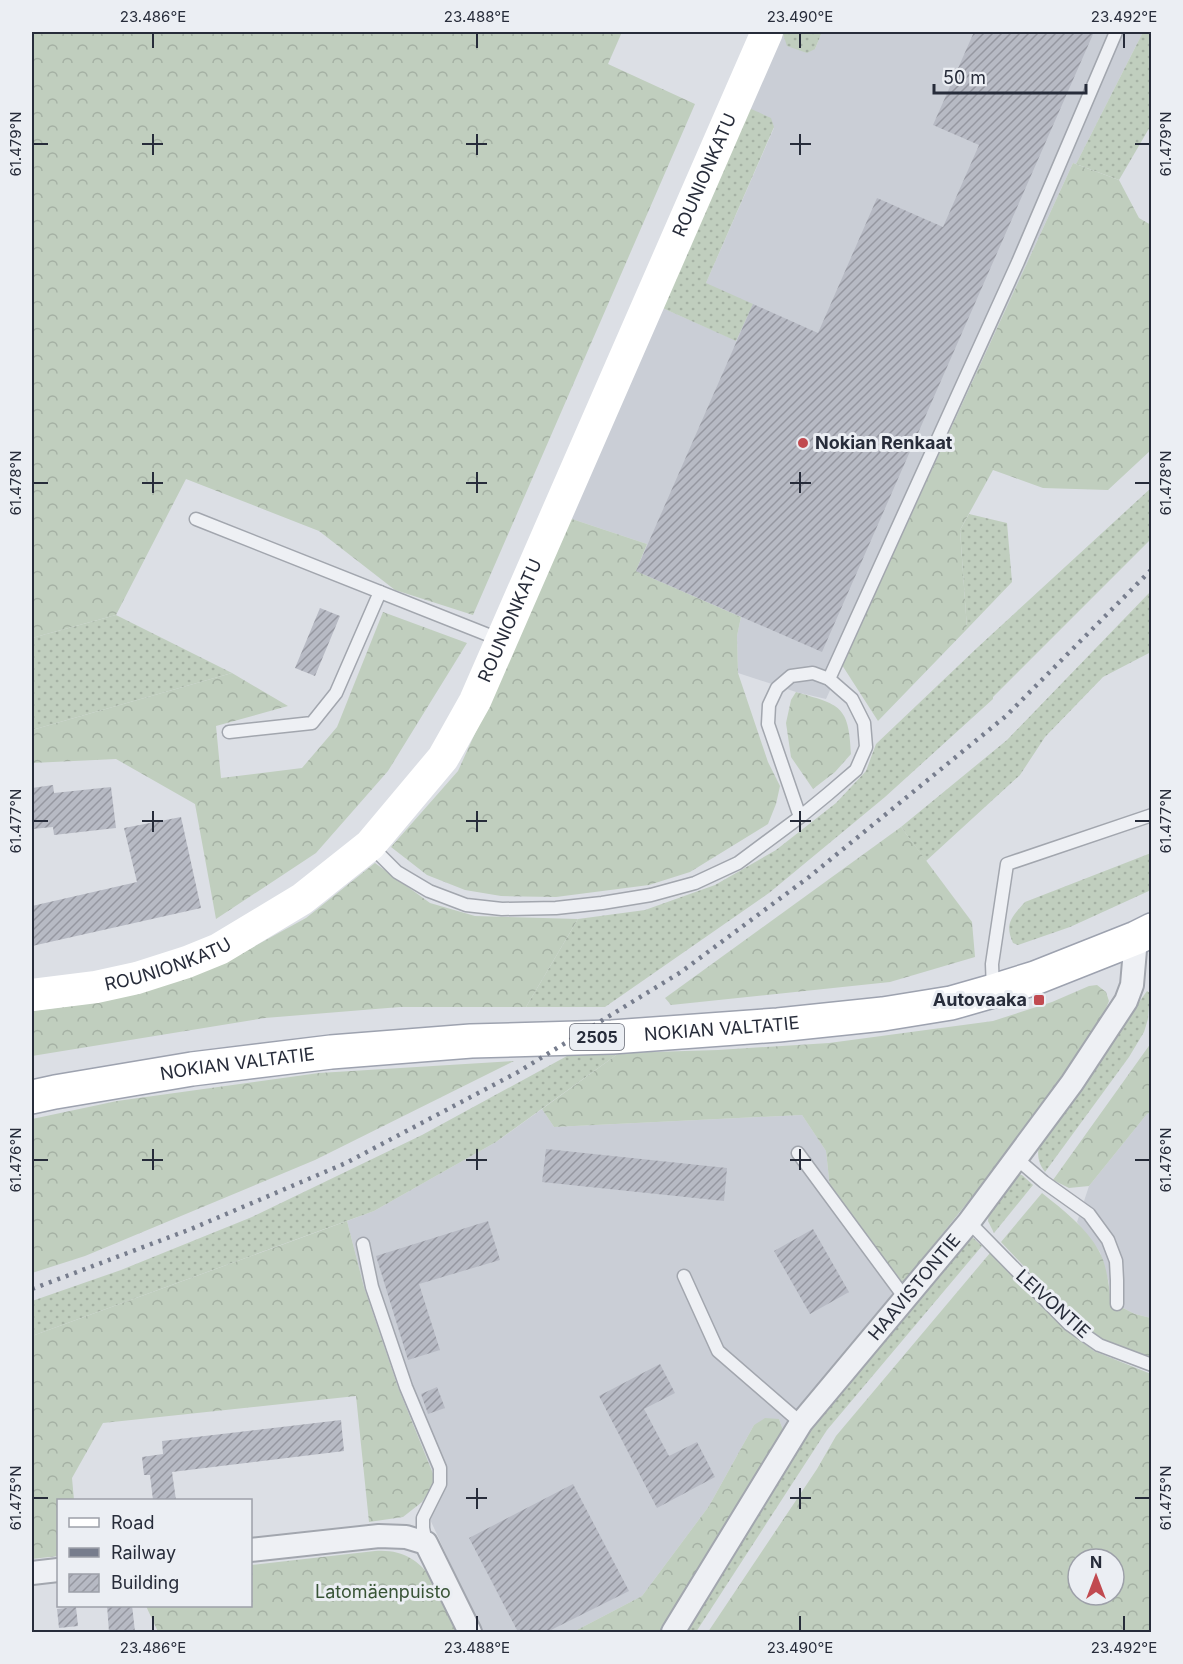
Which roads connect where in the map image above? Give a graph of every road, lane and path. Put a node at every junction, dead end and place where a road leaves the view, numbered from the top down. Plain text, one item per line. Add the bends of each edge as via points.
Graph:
1 (767, 32) edge
2 (1116, 32) edge
3 (196, 519) dead end
4 (380, 592) junction
5 (502, 640) junction
6 (829, 679) junction
7 (229, 732) dead end
8 (1152, 815) edge
9 (800, 816) junction
10 (370, 845) junction
11 (1144, 934) edge
12 (993, 991) junction
13 (32, 995) edge
14 (32, 1098) edge
15 (798, 1153) dead end
16 (1017, 1159) junction
17 (969, 1222) junction
18 (363, 1244) dead end
19 (684, 1276) dead end
20 (905, 1298) junction
21 (1116, 1304) dead end
22 (1152, 1365) edge
23 (801, 1423) junction
24 (426, 1543) junction
25 (252, 1550) edge
26 (57, 1570) edge
27 (32, 1573) edge
28 (470, 1632) edge
29 (673, 1632) edge

1 - 5 main road, ROUNIONKATU
2 - 6 lane via 1018,262
3 - 4 lane
4 - 5 lane
4 - 7 lane via 336,693 312,723
5 - 10 main road, ROUNIONKATU via 475,701 443,758
6 - 9 lane via 852,699 864,723 866,747 856,770
6 - 9 lane via 813,673 791,676 777,688 769,705 768,724
8 - 12 lane via 1007,864 992,964
9 - 10 lane via 738,863 694,883 651,895 556,908 502,909 466,904 429,891 397,872
10 - 13 main road, ROUNIONKATU via 302,899 219,948 137,978
11 - 12 main road, NOKIAN VALTATIE / 2505
11 - 16 street, HAAVISTONTIE via 1126,1001
12 - 14 main road, NOKIAN VALTATIE / 2505 via 951,1003 883,1014 778,1025 331,1052 192,1069
15 - 20 lane
16 - 17 street, HAAVISTONTIE
16 - 21 lane via 1089,1214 1108,1240 1116,1261
17 - 20 street, HAAVISTONTIE
17 - 22 lane, LEIVONTIE via 1069,1323 1099,1345
18 - 24 lane via 372,1287 406,1387 440,1468 440,1484 423,1518
19 - 23 lane via 718,1351
20 - 23 street, HAAVISTONTIE
23 - 29 street, HAAVISTONTIE
24 - 25 street via 379,1536
24 - 28 street
26 - 27 street

